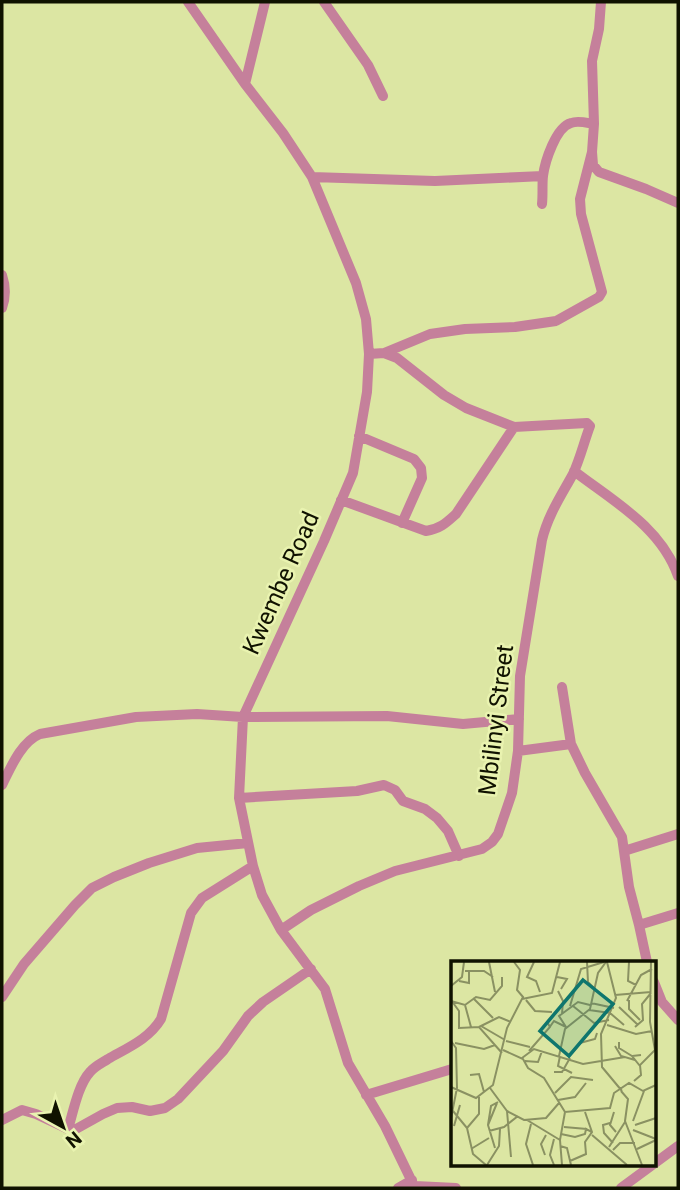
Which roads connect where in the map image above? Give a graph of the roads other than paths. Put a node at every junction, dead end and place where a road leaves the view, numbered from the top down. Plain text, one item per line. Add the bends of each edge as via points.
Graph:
1 (188, 2) edge
2 (265, 2) edge
3 (324, 2) edge
4 (601, 2) edge
5 (245, 84) junction
6 (383, 96) dead end
7 (594, 124) junction
8 (592, 152) junction
9 (543, 176) junction
10 (312, 177) junction
11 (678, 203) edge
12 (542, 204) dead end
13 (2, 275) edge
14 (2, 308) edge
15 (384, 353) junction
16 (369, 354) junction
17 (514, 427) junction
18 (359, 436) junction
19 (574, 471) junction
20 (341, 500) junction
21 (402, 523) junction
22 (678, 576) edge
23 (562, 687) dead end
24 (243, 717) junction
25 (519, 719) junction
26 (571, 744) junction
27 (518, 751) junction
28 (2, 785) edge
29 (239, 798) junction
30 (678, 834) edge
31 (248, 842) junction
32 (624, 851) junction
33 (459, 856) junction
34 (253, 866) junction
35 (678, 913) edge
36 (639, 925) junction
37 (281, 930) junction
38 (647, 961) edge
39 (311, 969) junction
40 (656, 987) edge
41 (3, 995) edge
42 (678, 1020) edge
43 (451, 1070) edge
44 (366, 1095) junction
45 (2, 1120) edge
46 (68, 1129) junction
47 (678, 1146) edge
48 (656, 1162) edge
49 (651, 1166) edge
50 (414, 1185) edge
51 (398, 1188) edge
52 (456, 1188) edge
53 (621, 1188) edge

1 - 5 street, Kwembe Road
2 - 5 street
3 - 6 street via 368,65
4 - 7 street via 592,61
5 - 10 street, Kwembe Road
7 - 8 street
7 - 9 street via 575,121 562,128
8 - 11 street via 599,172
8 - 15 street via 580,199 602,292 599,297 556,321 430,334
9 - 10 street via 435,181
9 - 12 street
10 - 16 street, Kwembe Road via 356,283
13 - 14 street via 6,296
15 - 16 street
15 - 17 street via 466,408
16 - 18 street, Kwembe Road
17 - 19 street, Mbilinyi Street via 587,423 590,426
17 - 21 street via 446,524 426,531
18 - 20 street, Kwembe Road via 353,473
18 - 21 street via 414,459 422,468
19 - 22 street via 654,534
19 - 25 street, Mbilinyi Street via 545,525 520,676
20 - 21 street
20 - 24 street, Kwembe Road
23 - 26 street
24 - 25 street via 387,716 463,724
24 - 28 street via 136,717 40,734 23,747
24 - 29 street, Kwembe Road
25 - 27 street, Mbilinyi Street
26 - 27 street
26 - 32 street via 622,837
27 - 33 street, Mbilinyi Street via 512,793 498,834 482,849
29 - 31 street, Kwembe Road
29 - 33 street via 357,791 384,785 404,802 437,818
30 - 32 street
31 - 34 street, Kwembe Road
31 - 41 street via 197,848 92,888 24,964
32 - 36 street
33 - 37 street, Mbilinyi Street via 359,886
34 - 37 street, Kwembe Road
34 - 46 street via 202,898 191,913 161,1019 144,1038 89,1072
35 - 36 street
36 - 38 street
37 - 39 street, Kwembe Road
39 - 44 street, Kwembe Road via 325,989 348,1063
39 - 46 street via 248,1016 205,1070 165,1108 117,1108
40 - 42 street
43 - 44 street
44 - 50 street, Kwembe Road
45 - 46 street via 22,1110
47 - 48 street
49 - 53 street
50 - 51 street
50 - 52 street

